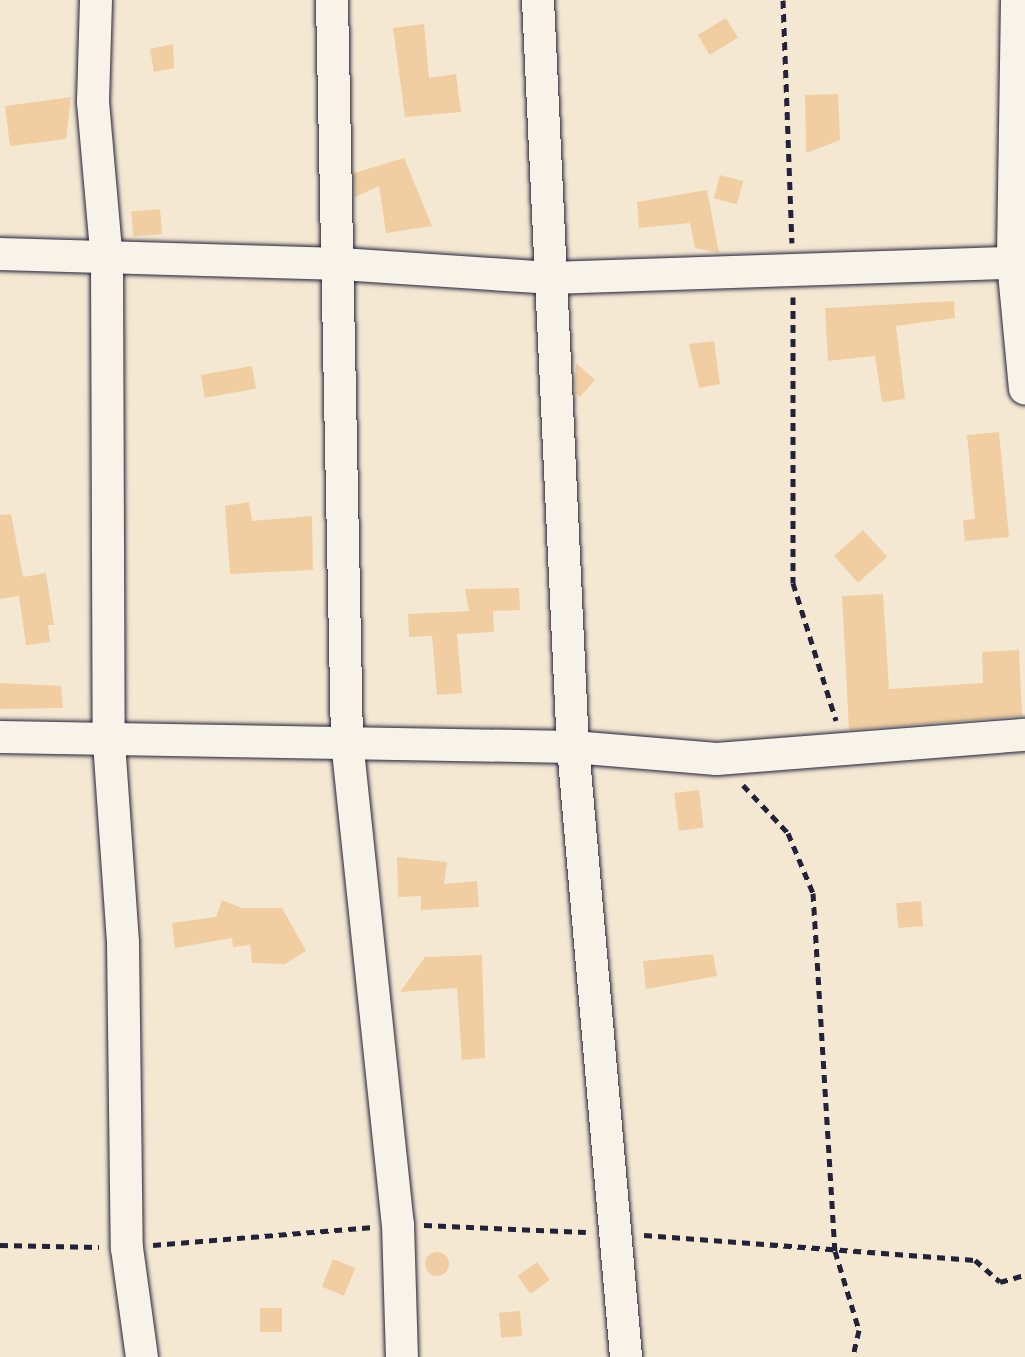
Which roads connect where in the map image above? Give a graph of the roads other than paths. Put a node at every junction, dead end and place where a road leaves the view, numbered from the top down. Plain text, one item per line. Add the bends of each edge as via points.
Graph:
1 (96, 0) edge
2 (332, 0) edge
3 (538, 0) edge
4 (1017, 0) edge
5 (0, 254) edge
6 (107, 261) junction
7 (1019, 262) edge
8 (341, 264) junction
9 (550, 278) junction
10 (1025, 388) edge
11 (1025, 735) edge
12 (0, 737) edge
13 (347, 741) junction
14 (109, 742) junction
15 (573, 747) junction
16 (142, 1357) edge
17 (402, 1357) edge
18 (626, 1357) edge

1 - 6 street via 93,102
2 - 8 street
3 - 9 street
4 - 7 street
5 - 6 street
6 - 8 street
6 - 14 street
7 - 9 street
7 - 10 street
8 - 9 street
8 - 13 street
9 - 15 street
11 - 15 street via 717,759
12 - 14 street
13 - 14 street
13 - 15 street
13 - 17 street via 398,1224
14 - 16 street via 123,942 127,1248
15 - 18 street

